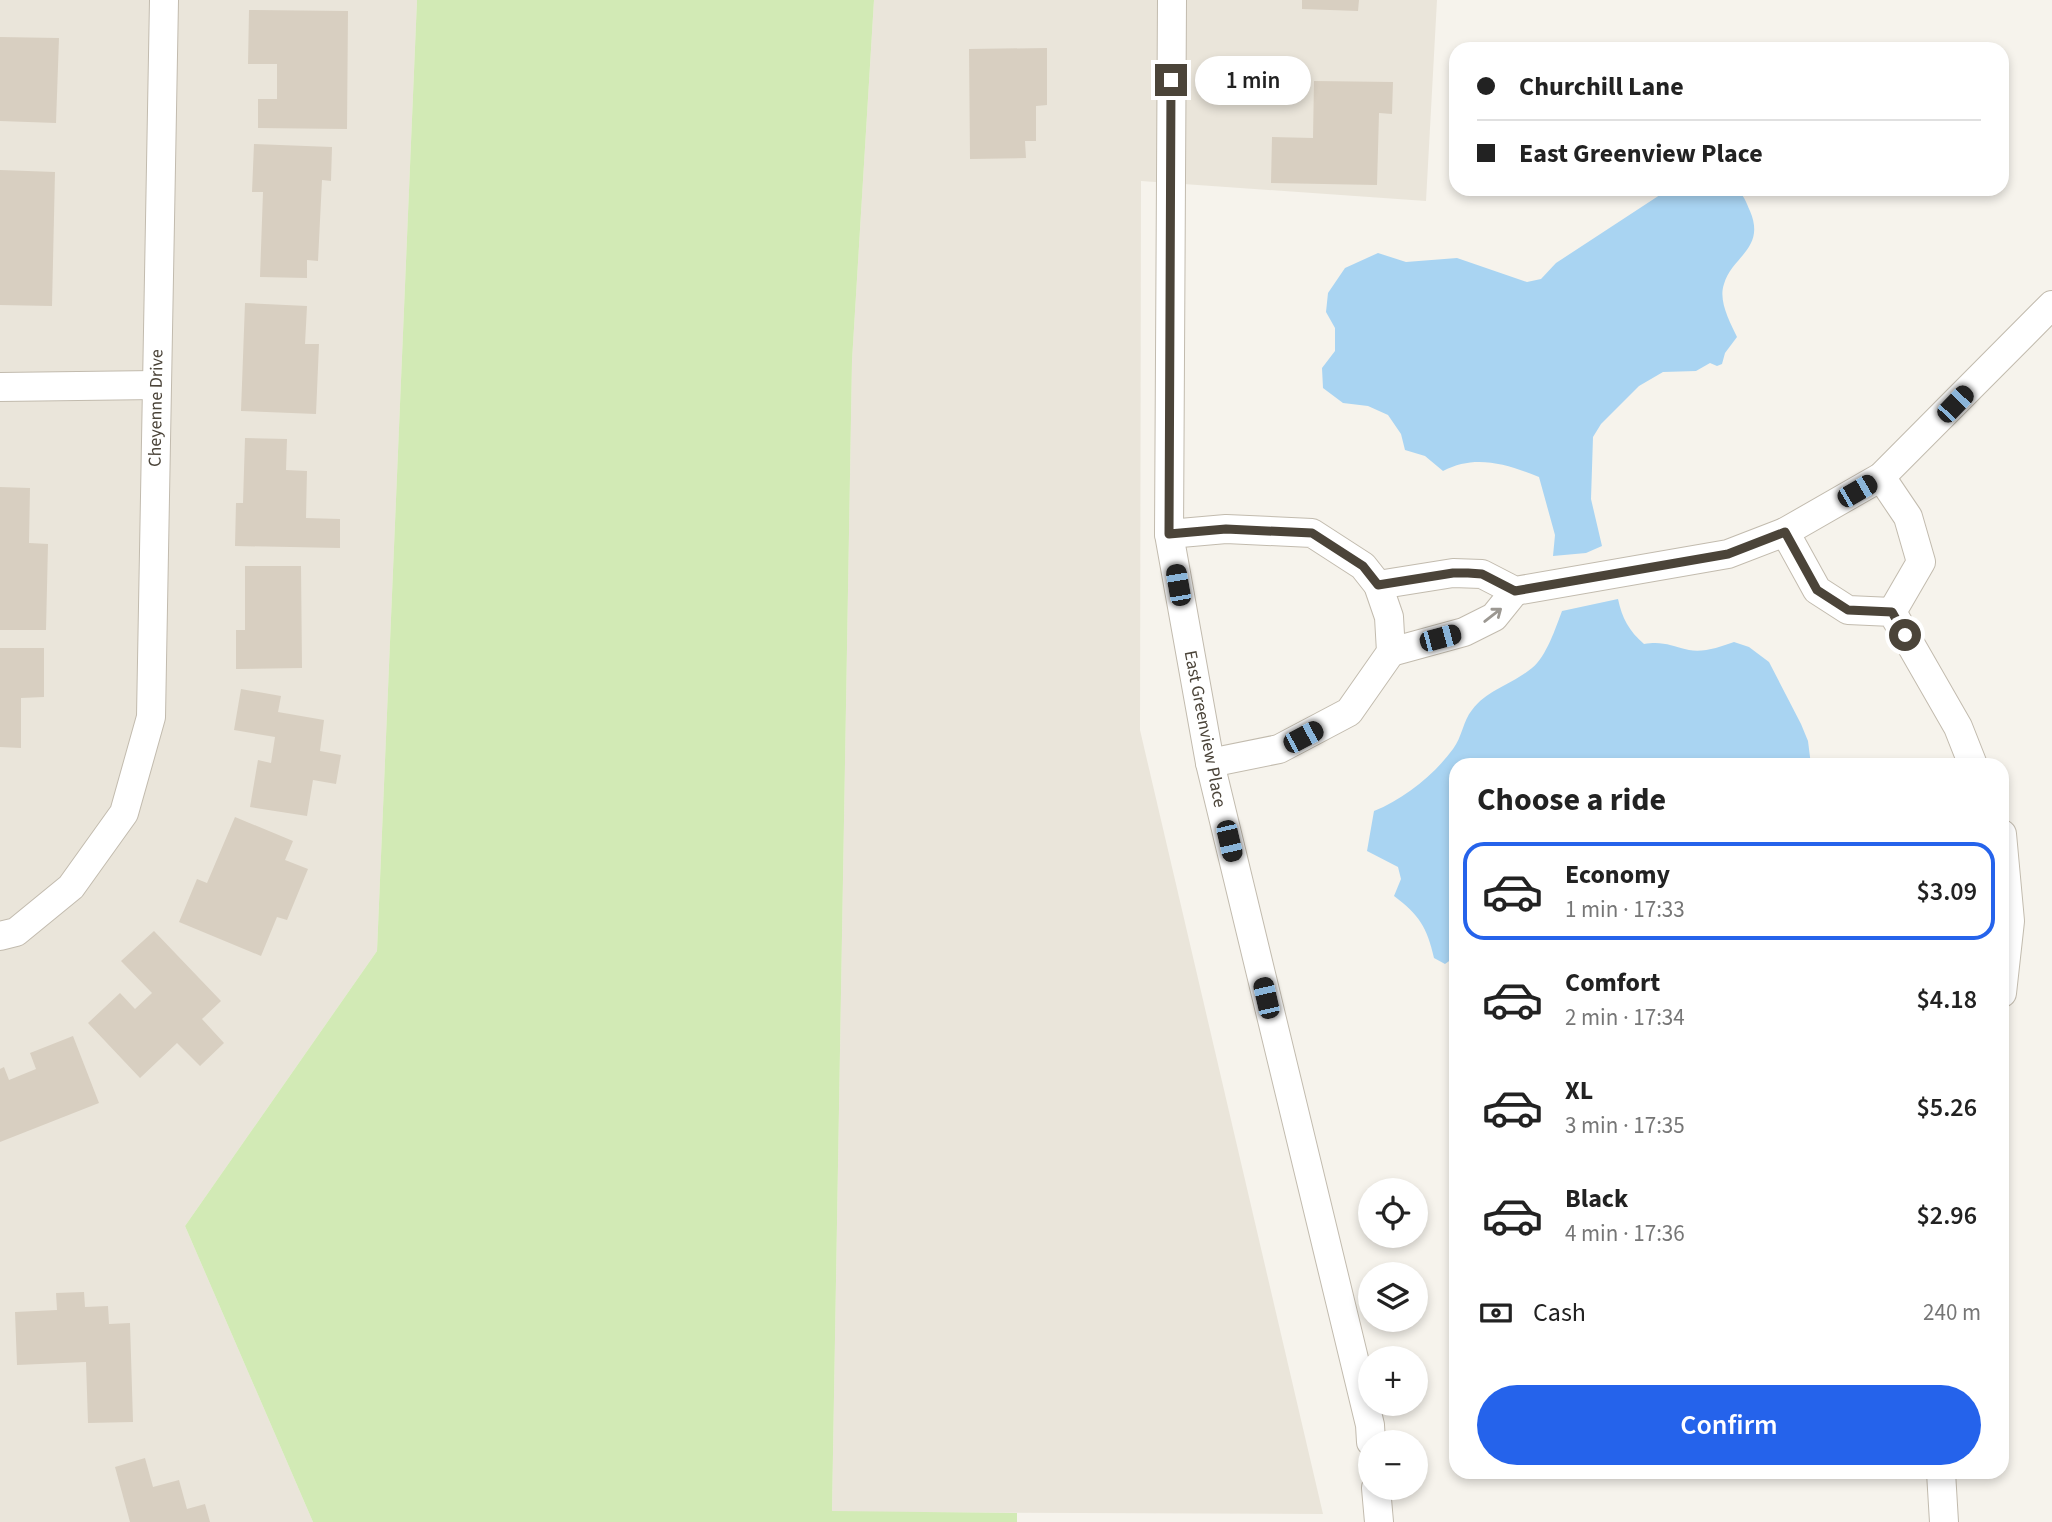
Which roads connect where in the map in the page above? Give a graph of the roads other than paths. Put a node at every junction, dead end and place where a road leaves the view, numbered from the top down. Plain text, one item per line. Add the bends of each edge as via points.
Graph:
1 (164, 0) edge
2 (1172, 0) edge
3 (2052, 305) edge
4 (156, 385) junction
5 (0, 387) edge
6 (1881, 477) junction
7 (1785, 532) junction
8 (1169, 534) junction
9 (1378, 585) junction
10 (1515, 591) junction
11 (1892, 612) junction
12 (1391, 652) junction
13 (1970, 758) edge
14 (1210, 763) junction
15 (2009, 910) edge
16 (2009, 930) edge
17 (0, 936) edge
18 (1370, 1430) edge
19 (1941, 1479) edge
20 (1377, 1500) edge
21 (1379, 1522) edge
22 (1944, 1522) edge

1 - 4 street, Cheyenne Drive
2 - 8 street, East Greenview Place
3 - 6 street
4 - 5 street
4 - 17 street, Cheyenne Drive via 151,717 124,813 71,887 16,932
6 - 7 street
6 - 11 street via 1908,517 1921,562
7 - 10 street via 1728,554
7 - 11 street via 1817,590 1848,610
8 - 9 street via 1226,529 1312,533 1363,566
8 - 14 street, East Greenview Place
9 - 10 street via 1463,573 1482,574
9 - 12 street via 1389,617
12 -> 10 street via 1464,632 1494,617
11 - 13 street via 1958,727
12 - 14 street via 1349,712 1279,749
14 - 18 street, East Greenview Place
15 - 16 street
19 - 22 street
20 - 21 street

